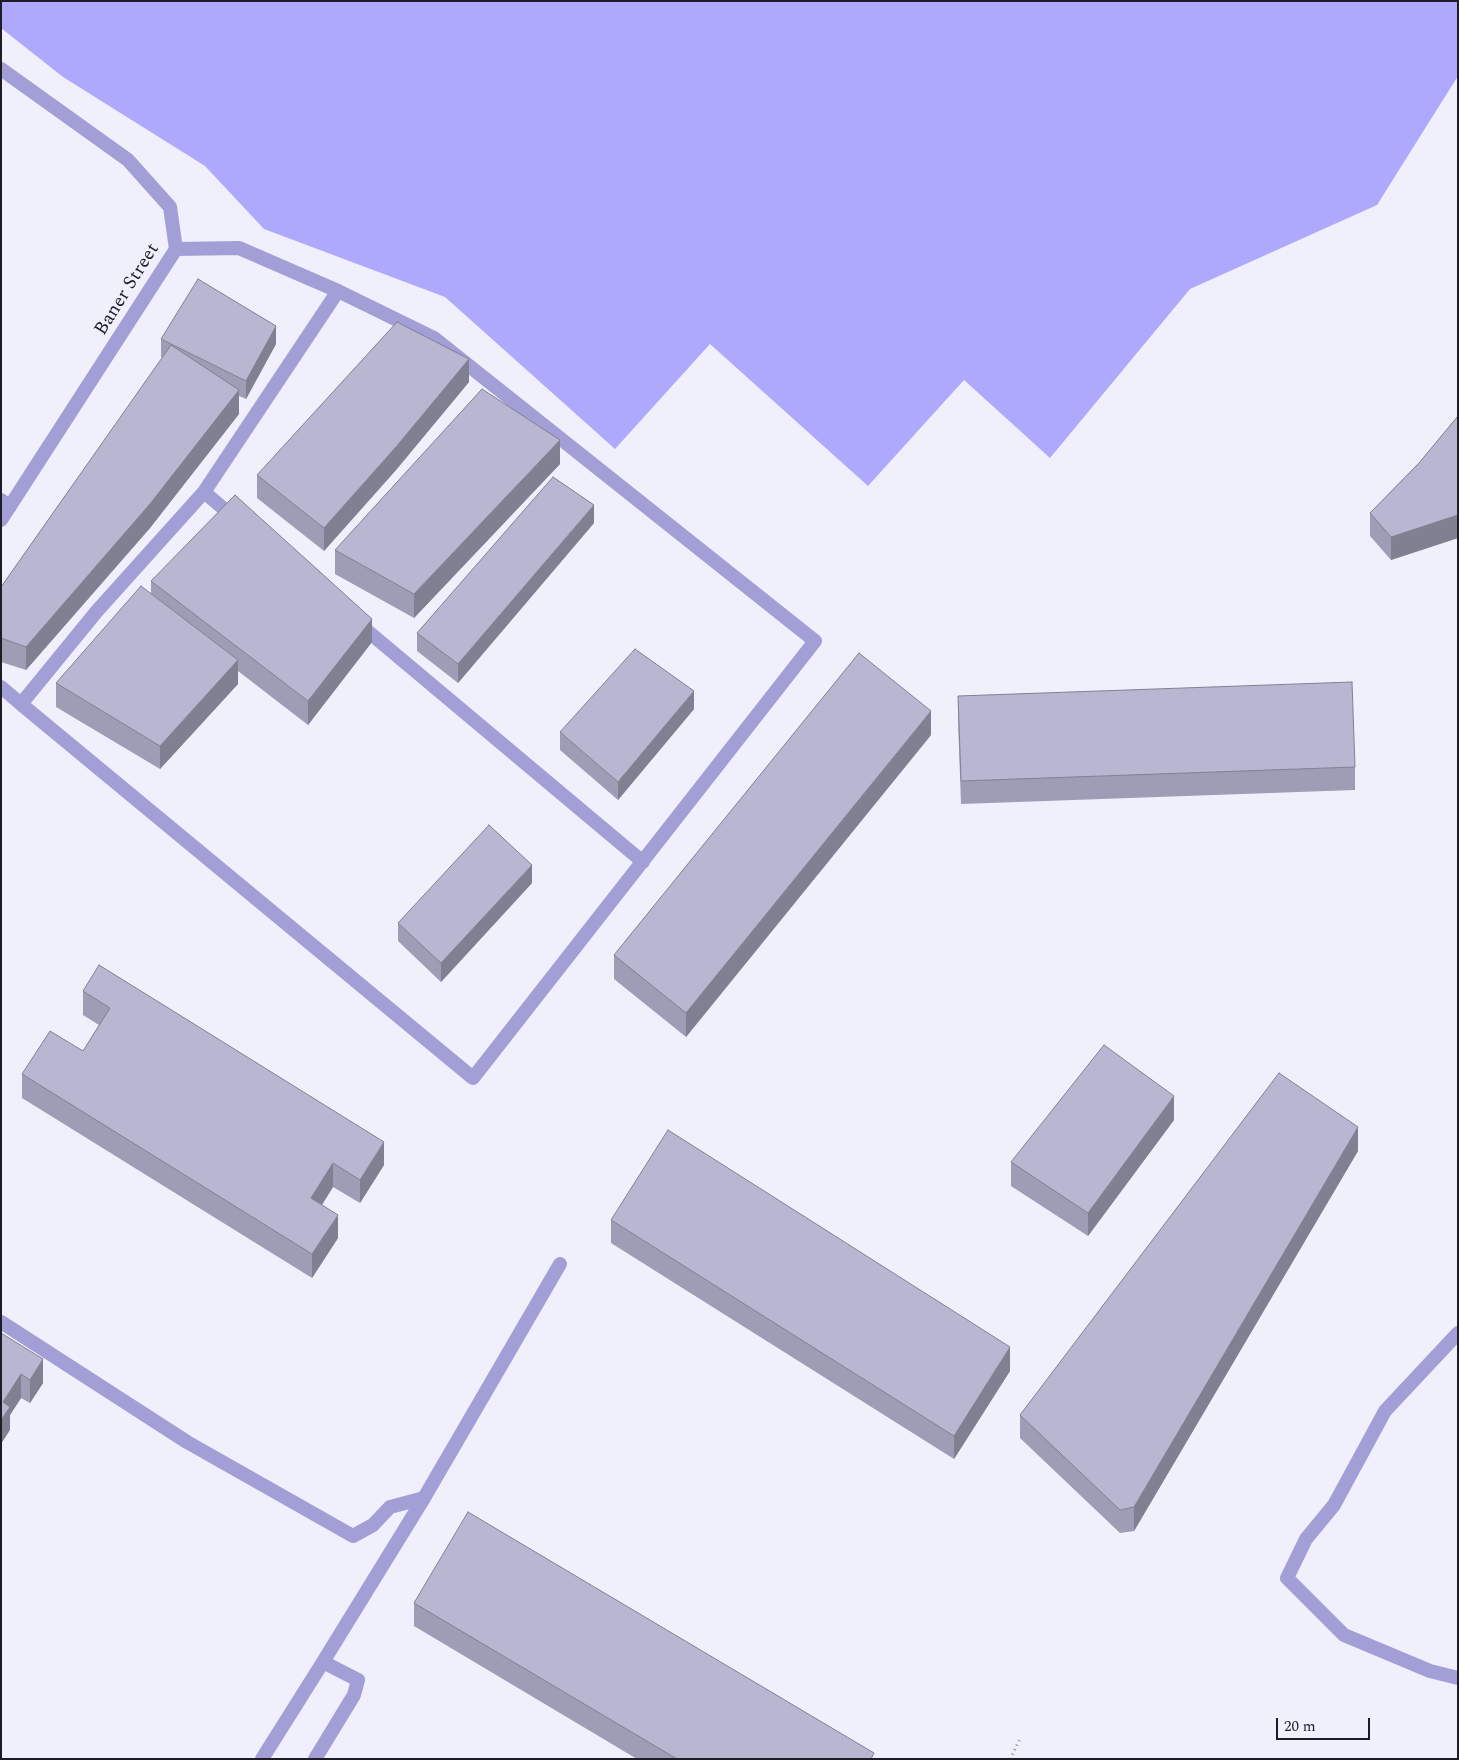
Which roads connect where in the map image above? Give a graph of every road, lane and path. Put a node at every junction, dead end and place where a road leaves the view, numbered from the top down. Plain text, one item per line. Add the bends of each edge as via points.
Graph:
1 (1, 69) edge
2 (176, 249) junction
3 (338, 291) junction
4 (204, 492) junction
5 (6, 503) edge
6 (1, 520) edge
7 (250, 532) edge
8 (348, 614) edge
9 (1, 686) edge
10 (21, 704) junction
11 (643, 862) junction
12 (560, 1264) dead end
13 (1, 1322) edge
14 (1458, 1333) edge
15 (424, 1498) junction
16 (324, 1662) junction
17 (1458, 1678) edge
18 (1021, 1737) dead end
19 (262, 1759) edge
20 (315, 1759) edge
21 (1010, 1759) edge

1 - 2 street, Baner Street via 128,160 170,207
2 - 3 street via 239,248
2 - 5 street, Baner Street
3 - 4 street
3 - 11 street via 434,338 815,641
4 - 7 street
4 - 10 street via 97,611
5 - 6 street, Baner Street
8 - 11 street
9 - 10 street
10 - 11 street via 473,1078
12 - 15 street
13 - 15 street via 187,1442 353,1536 373,1525 390,1507
14 - 17 street via 1386,1411 1334,1505 1306,1539 1288,1578 1344,1635
15 - 16 street
16 - 19 street
16 - 20 street via 358,1680 354,1695
18 - 21 path

